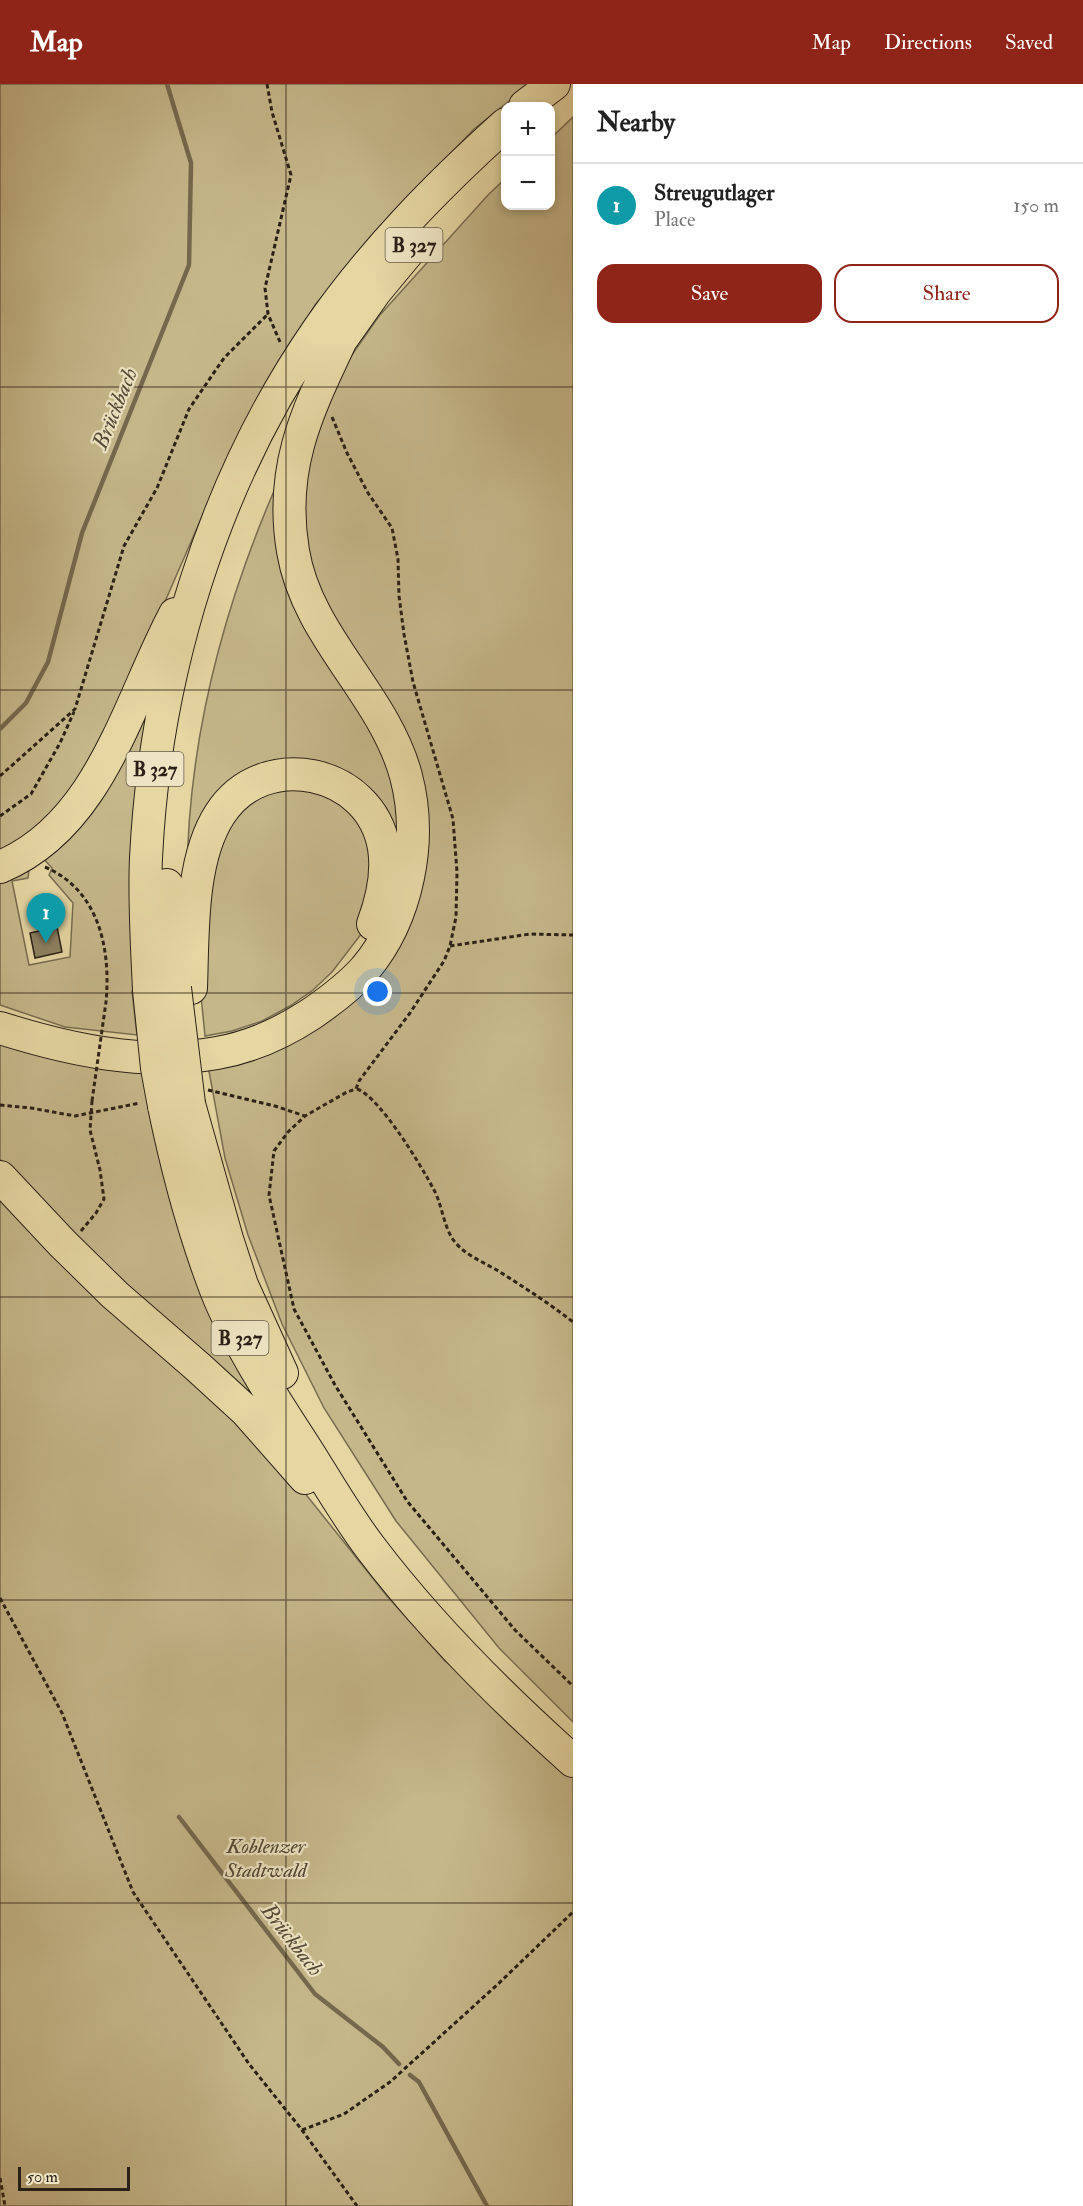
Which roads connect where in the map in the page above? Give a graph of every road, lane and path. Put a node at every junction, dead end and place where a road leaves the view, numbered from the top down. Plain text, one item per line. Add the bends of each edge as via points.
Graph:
1 (267, 84) edge
2 (554, 84) edge
3 (573, 97) edge
4 (530, 102) edge
5 (555, 110) edge
6 (501, 129) edge
7 (501, 156) edge
8 (268, 314) junction
9 (341, 340) junction
10 (280, 342) dead end
11 (332, 417) dead end
12 (206, 555) junction
13 (75, 709) junction
14 (0, 776) edge
15 (0, 816) edge
16 (43, 866) dead end
17 (0, 867) edge
18 (573, 935) edge
19 (450, 946) junction
20 (172, 988) junction
21 (0, 1011) edge
22 (0, 1028) edge
23 (356, 1089) junction
24 (180, 1098) junction
25 (0, 1177) edge
26 (65, 1246) junction
27 (573, 1322) edge
28 (369, 1546) junction
29 (0, 1598) edge
30 (573, 1686) edge
31 (573, 1749) edge
32 (573, 1761) edge
33 (573, 1912) edge
34 (302, 2130) junction
35 (0, 2178) edge
36 (5, 2206) edge
37 (357, 2206) edge

1 - 8 path via 291,175 265,288
2 - 4 highway
3 - 5 highway
6 - 12 highway, B 327 via 409,218 319,329 255,438
7 - 9 highway, B 327 via 414,245
8 - 10 path
8 - 13 path via 224,358 189,410 157,488 124,546
9 - 20 highway, B 327 via 302,396 263,472 218,580 192,670 167,854 166,912
9 - 22 highway via 305,419 291,476 289,513 293,554 306,592 337,652 386,725 406,777 413,846 399,909 386,938 364,969 336,997 259,1043 218,1053 176,1058 89,1052
11 - 19 path via 347,453 392,528 413,682 453,819 456,916
12 - 17 highway via 91,786 69,817 41,844
12 - 20 highway, B 327 via 172,674 151,796 146,858 145,920
13 - 14 path
13 - 15 path via 31,794
16 - 26 path, bridge via 68,880 91,908 98,923 108,980 90,1130 104,1200
18 - 19 path via 530,934
19 - 23 path via 411,1013
20 - 21 highway via 194,918 207,839 219,815 239,792 260,780 284,774 313,776 347,790 364,806 384,848 381,902 370,931 352,958 326,987 290,1013 253,1031 214,1041 174,1043 93,1036
20 - 24 highway, B 327, bridge
23 - 27 path via 370,1096 407,1146 436,1192 453,1239 474,1258
23 - 30 path via 305,1116 274,1151 268,1195 294,1309 335,1385 407,1501 515,1630
24 - 28 highway, B 327 via 185,1196 217,1292 281,1410
24 - 31 highway, B 327 via 242,1285 297,1403 413,1577
25 - 26 highway
26 - 28 highway via 246,1411 345,1526
28 - 32 highway, B 327 via 493,1686
29 - 34 path via 62,1713 133,1892 249,2064
33 - 34 path via 390,2082 344,2114
34 - 37 path
35 - 36 path

